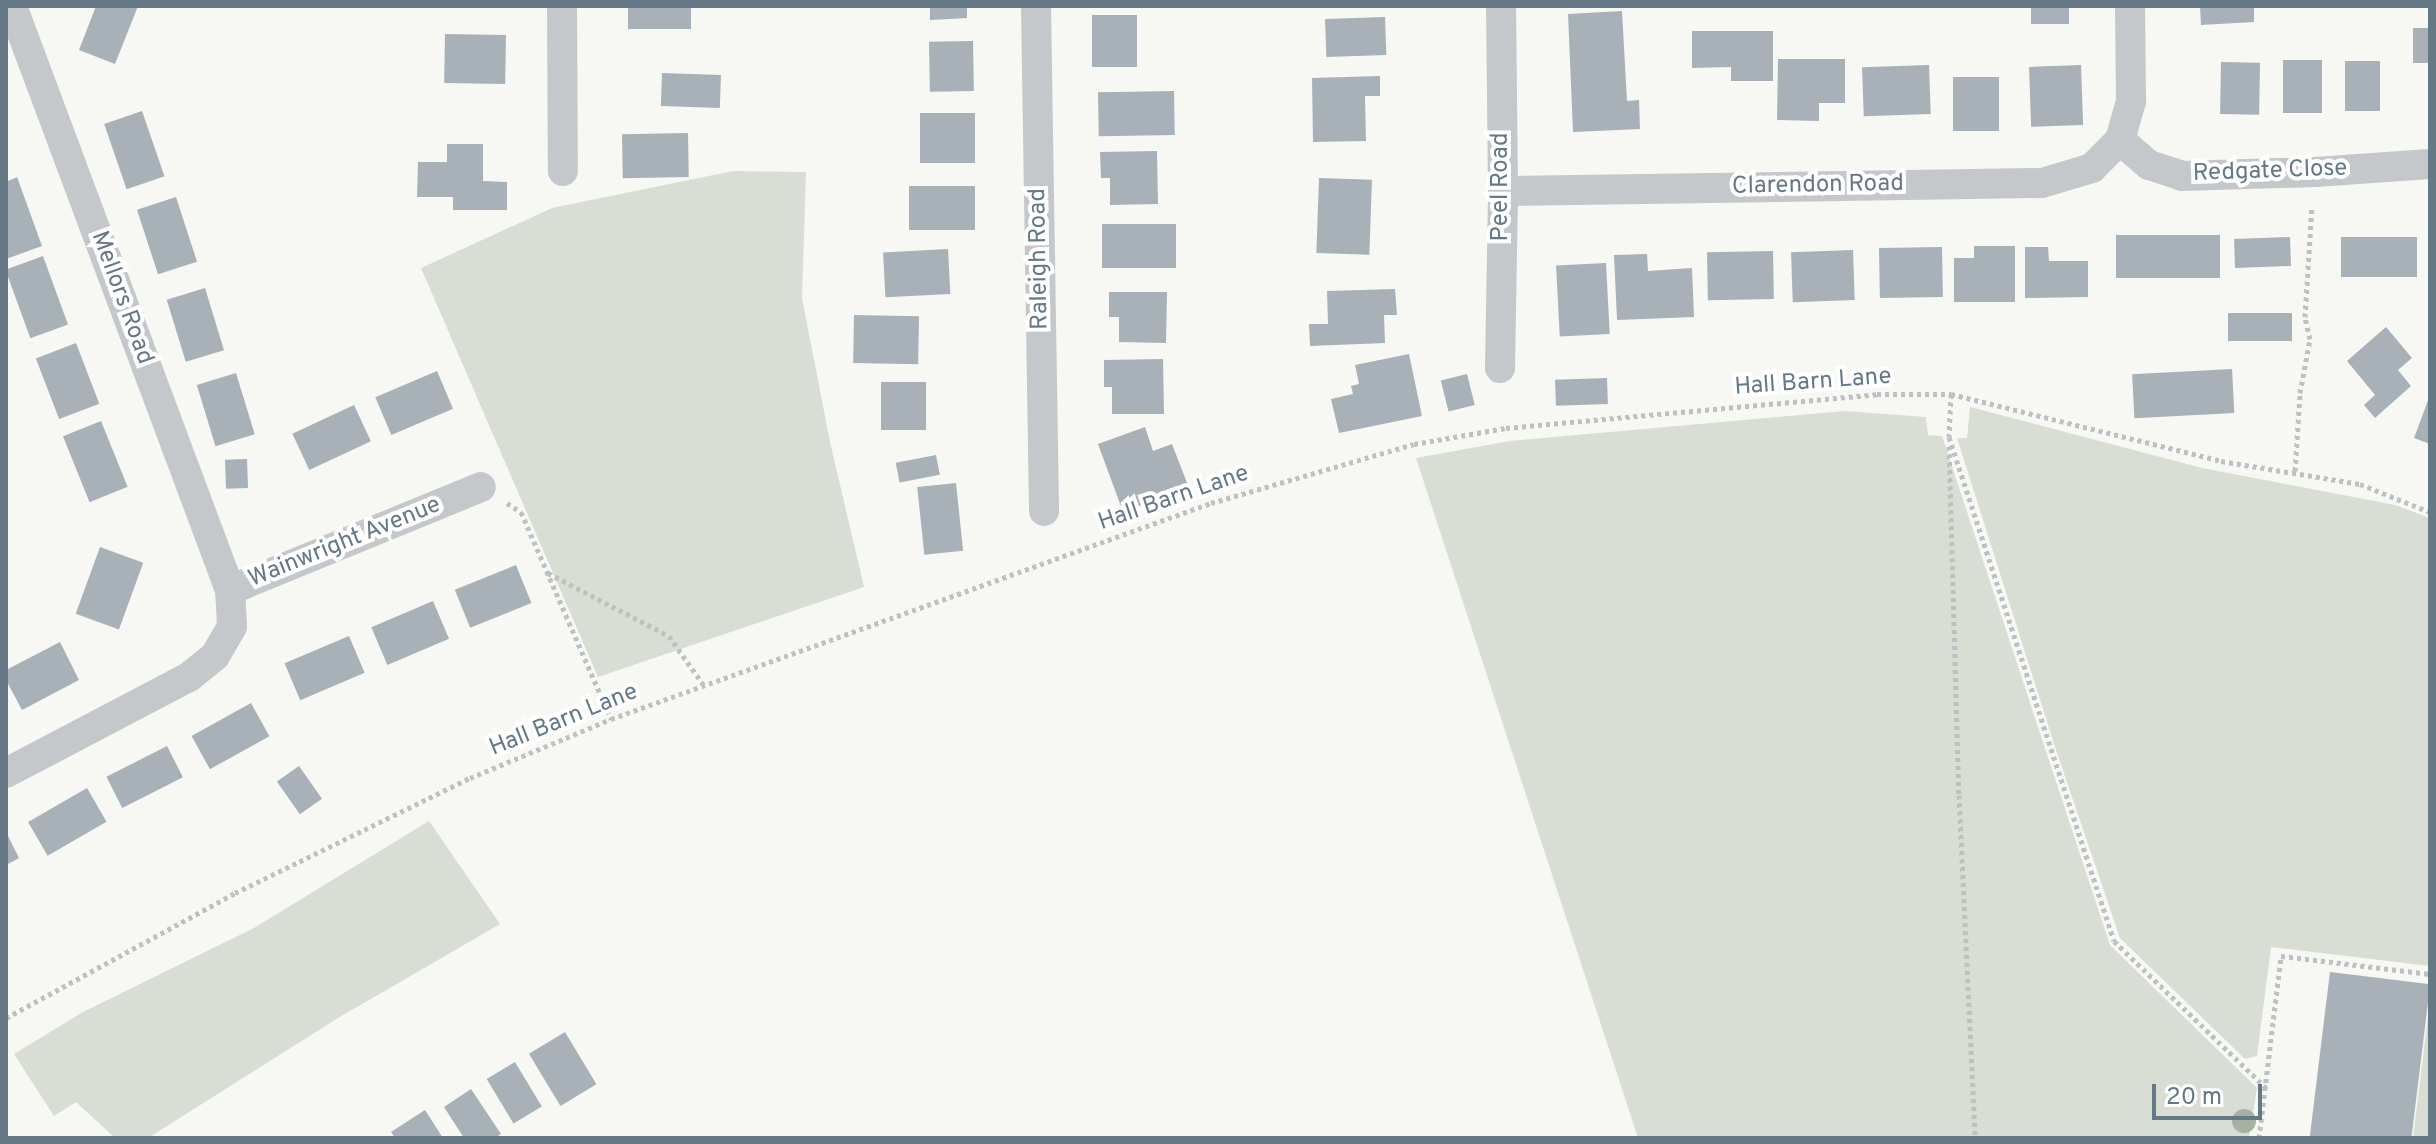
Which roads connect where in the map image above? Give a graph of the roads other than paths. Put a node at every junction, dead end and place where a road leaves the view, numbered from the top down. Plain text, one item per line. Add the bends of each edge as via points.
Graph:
1 (12, 6) edge
2 (562, 6) edge
3 (1036, 6) edge
4 (1501, 6) edge
5 (2130, 6) edge
6 (2120, 140) junction
7 (2430, 164) edge
8 (563, 171) dead end
9 (1503, 191) junction
10 (1500, 368) dead end
11 (481, 487) road end
12 (1044, 511) dead end
13 (230, 590) junction
14 (6, 773) edge

1 - 13 street, Mellors Road
2 - 8 street
3 - 12 street, Raleigh Road
4 - 9 street, Peel Road
5 - 6 street via 2131,101
6 - 7 street, Redgate Close via 2149,165 2182,176
6 - 9 street, Clarendon Road via 2092,168 2042,183
9 - 10 street, Peel Road
11 - 13 street, Wainwright Avenue
13 - 14 street, Wainwright Avenue via 232,626 215,656 189,677

